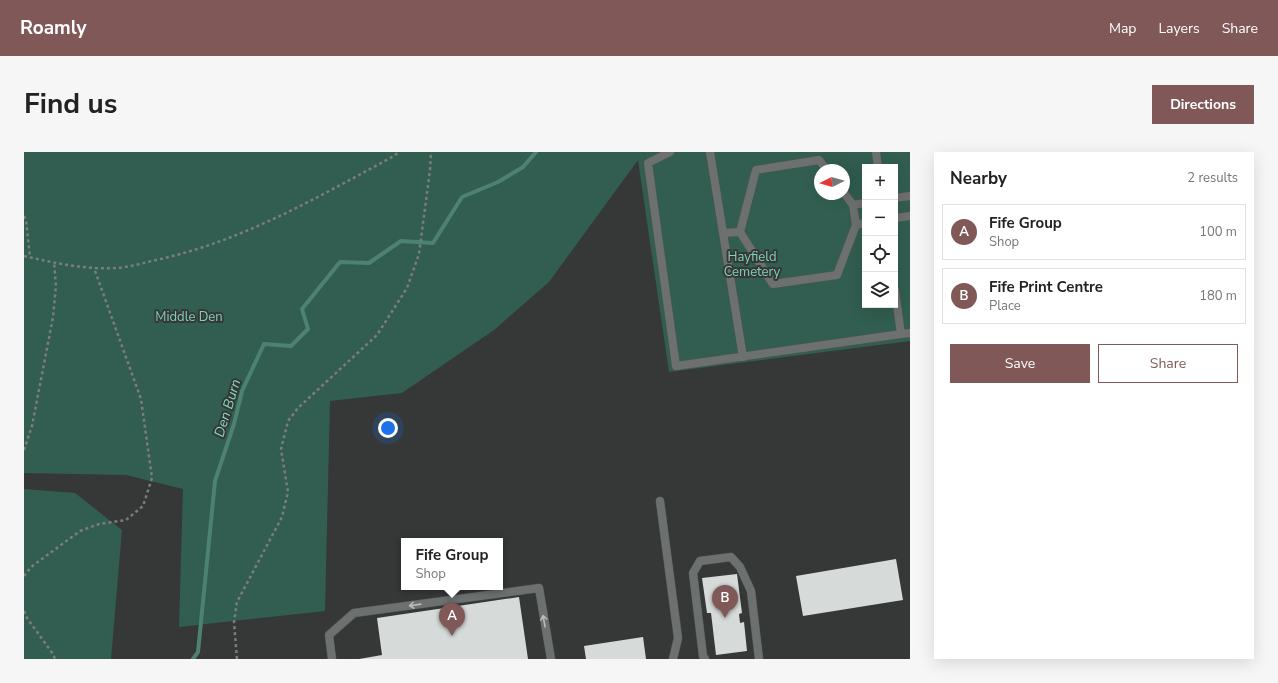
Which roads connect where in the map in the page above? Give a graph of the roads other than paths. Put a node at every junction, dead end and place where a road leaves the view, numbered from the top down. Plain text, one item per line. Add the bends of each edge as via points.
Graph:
1 (670, 152) edge
2 (710, 152) edge
3 (876, 152) edge
4 (822, 164) edge
5 (878, 164) edge
6 (910, 196) edge
7 (898, 198) edge
8 (849, 200) edge
9 (862, 204) edge
10 (853, 205) junction
11 (910, 216) edge
12 (898, 218) edge
13 (862, 224) edge
14 (856, 225) junction
15 (740, 232) junction
16 (723, 233) junction
17 (897, 308) edge
18 (910, 333) edge
19 (901, 334) junction
20 (743, 357) junction
21 (660, 501) dead end
22 (332, 659) edge
23 (551, 659) edge
24 (673, 659) edge
25 (705, 659) edge
26 (754, 659) edge
27 (759, 659) edge

1 - 20 lane via 648,163 676,366
2 - 16 lane
3 - 5 lane
4 - 15 lane via 819,160 756,170
6 - 7 lane
8 - 10 lane
9 - 10 lane
10 - 14 lane
11 - 12 lane
13 - 14 lane
14 - 15 lane via 837,274 773,284
15 - 16 lane
16 - 20 lane
17 - 19 lane
18 - 19 lane
19 - 20 lane
21 - 24 lane via 678,638
23 -> 22 lane via 539,588 354,613 329,635
25 - 27 lane via 693,573 700,561 731,557 740,567 751,591
26 - 27 lane

